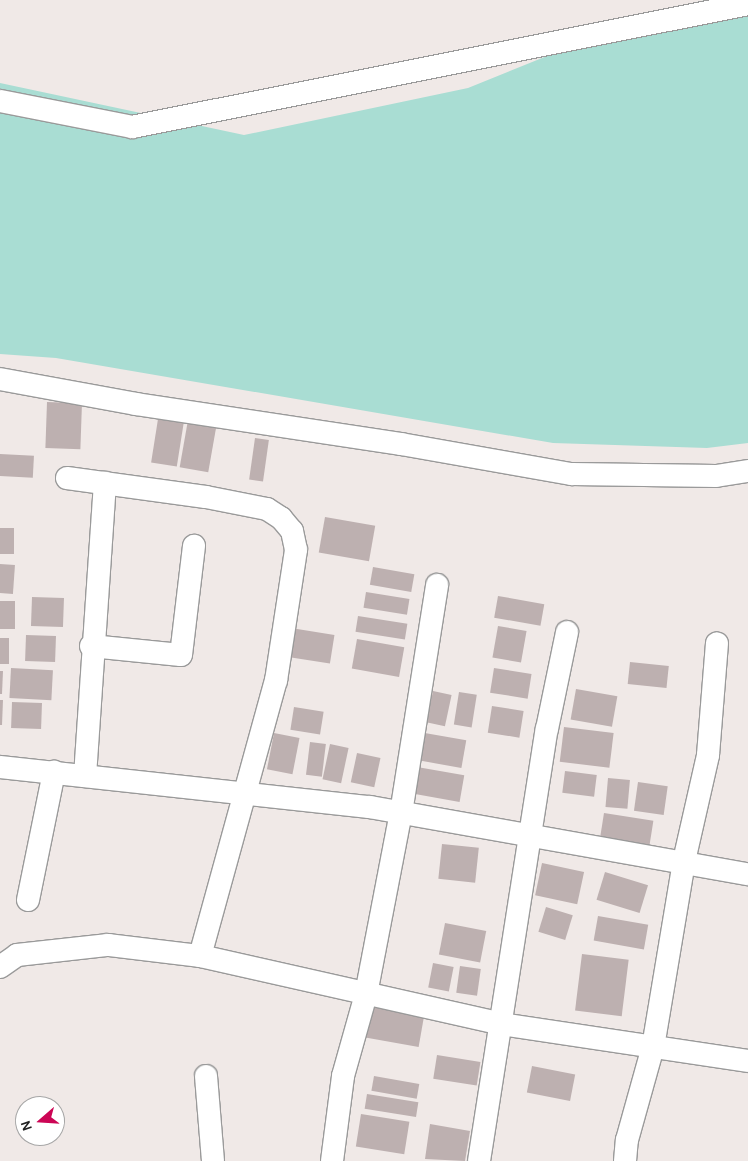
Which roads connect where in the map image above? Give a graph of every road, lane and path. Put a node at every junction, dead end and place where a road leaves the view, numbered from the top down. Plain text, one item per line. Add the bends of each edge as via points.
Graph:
1 (748, 4) edge
2 (0, 101) edge
3 (0, 379) edge
4 (748, 471) edge
5 (67, 478) dead end
6 (105, 483) junction
7 (194, 546) dead end
8 (437, 585) dead end
9 (566, 632) dead end
10 (717, 643) dead end
11 (91, 646) junction
12 (0, 767) edge
13 (54, 772) junction
14 (85, 776) junction
15 (242, 793) junction
16 (402, 813) junction
17 (530, 835) junction
18 (684, 861) junction
19 (748, 874) edge
20 (28, 900) dead end
21 (200, 956) junction
22 (0, 967) edge
23 (366, 994) junction
24 (501, 1024) junction
25 (653, 1047) junction
26 (748, 1061) edge
27 (206, 1076) dead end
28 (212, 1161) edge
29 (332, 1161) edge
30 (479, 1161) edge
31 (625, 1161) edge

1 - 2 street via 132,127
3 - 4 street via 155,408 401,444 572,474 716,476
5 - 6 street
6 - 11 street
6 - 15 street via 206,497 266,510 281,518 292,531 296,550 276,680
7 - 11 street via 181,655
8 - 16 street
9 - 17 street
10 - 18 street via 708,755
11 - 14 street
12 - 13 street
13 - 14 street
13 - 20 street
14 - 15 street
15 - 16 street
15 - 21 street
16 - 17 street
16 - 23 street
17 - 18 street
17 - 24 street
18 - 19 street
18 - 25 street
21 - 22 street via 108,945 17,955
21 - 23 street
23 - 24 street
23 - 29 street via 342,1076
24 - 25 street
24 - 30 street
25 - 26 street
25 - 31 street via 627,1140
27 - 28 street

